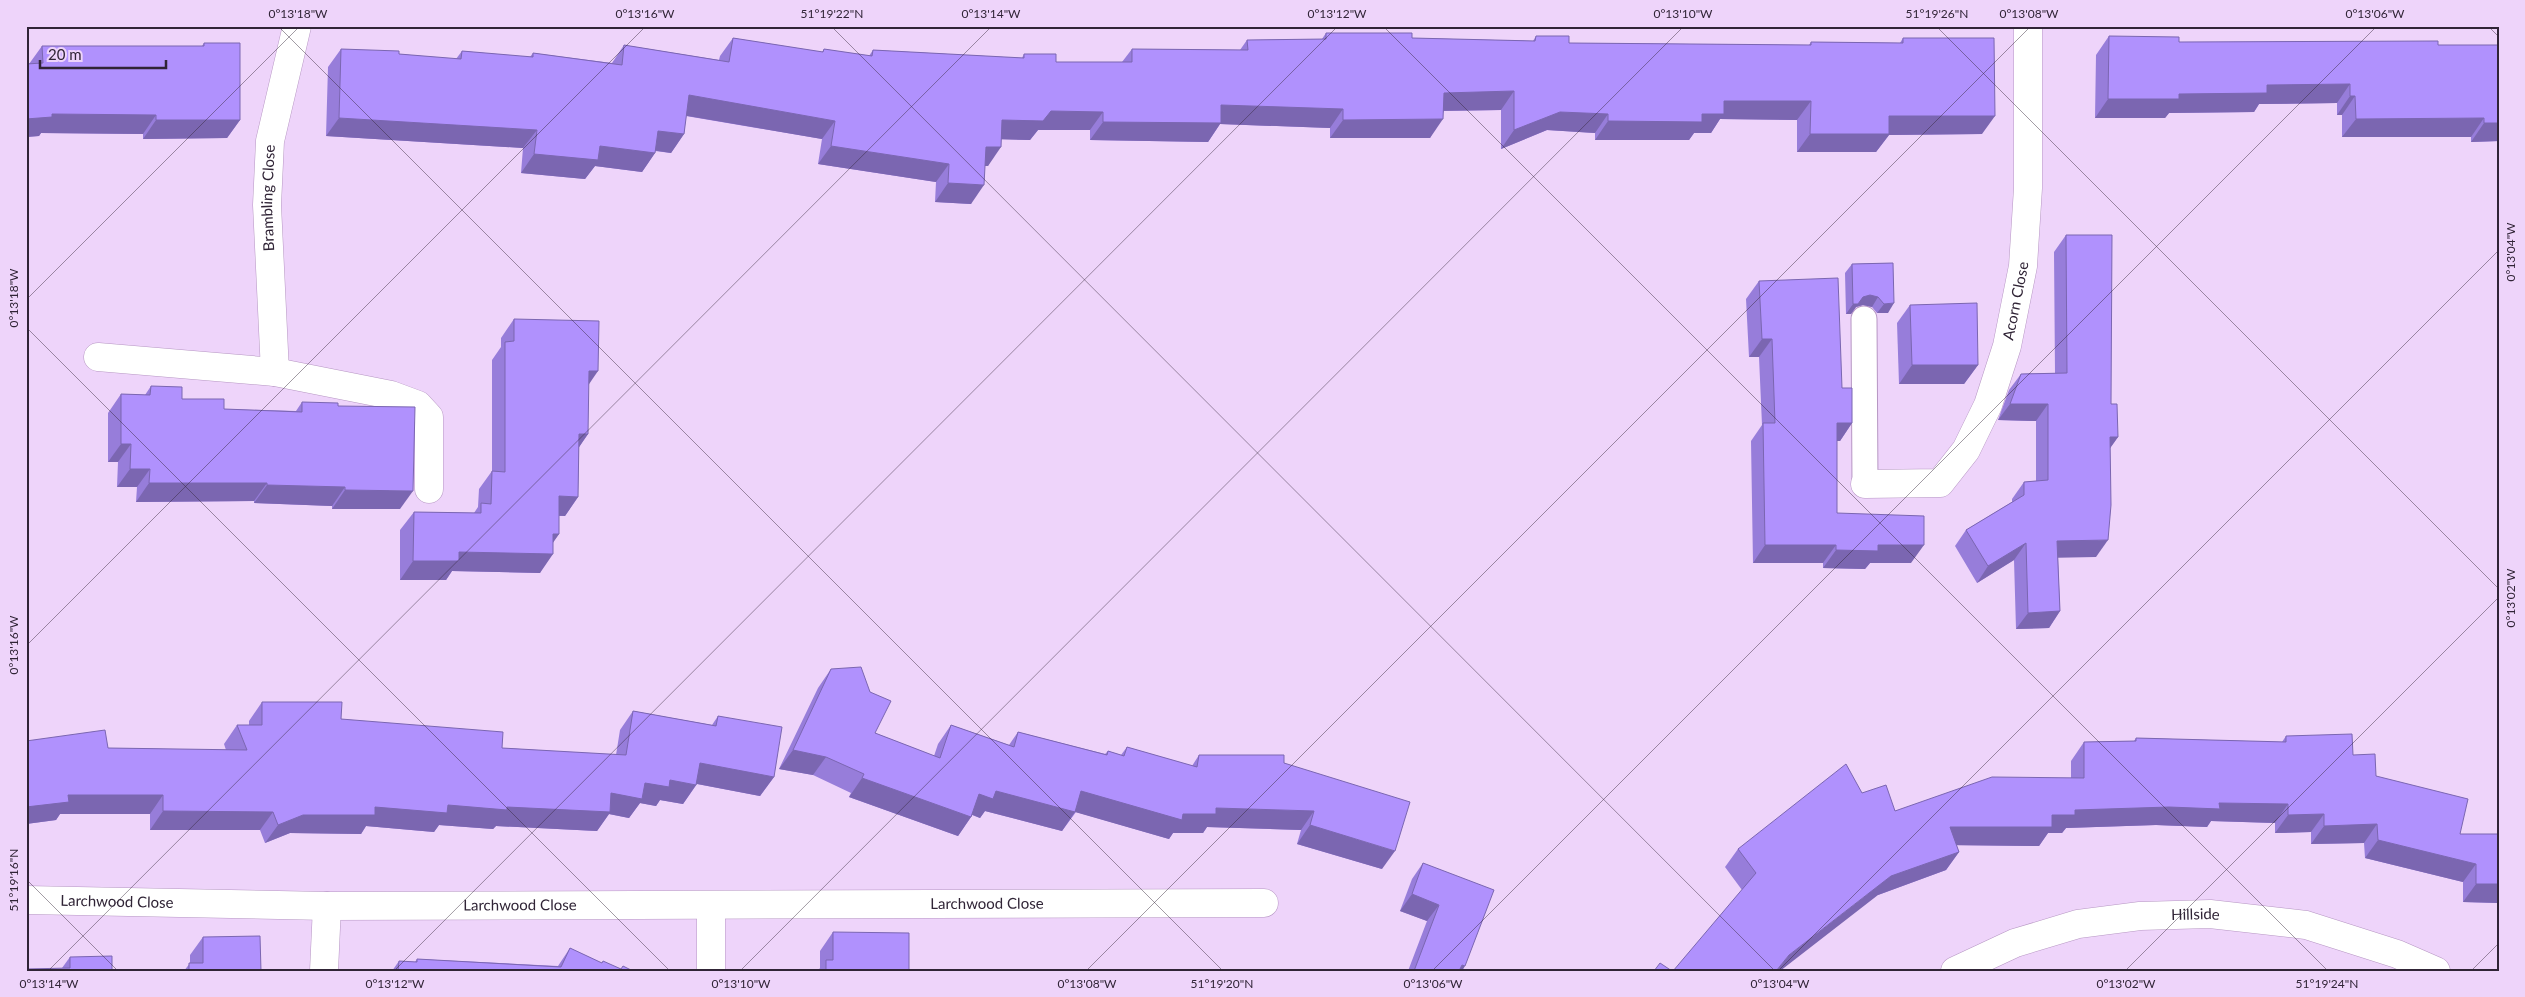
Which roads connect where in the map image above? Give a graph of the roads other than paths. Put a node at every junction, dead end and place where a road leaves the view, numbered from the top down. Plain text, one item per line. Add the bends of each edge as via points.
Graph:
1 (297, 26) edge
2 (2028, 26) edge
3 (1864, 319) dead end
4 (98, 357) dead end
5 (275, 372) junction
6 (1865, 484) joint
7 (429, 489) dead end
8 (26, 900) edge
9 (1264, 902) dead end
10 (327, 906) junction
11 (712, 906) junction
12 (324, 971) edge
13 (711, 971) edge
14 (1955, 971) edge
15 (2436, 971) edge

1 - 5 street, Brambling Close via 270,141 267,205
2 - 6 street, Acorn Close via 2028,188 2023,266 2007,346 1988,404 1966,450 1940,483
3 - 6 lane
4 - 5 street
5 - 7 street via 348,385 418,405 429,417
8 - 10 street, Larchwood Close
9 - 11 street, Larchwood Close
10 - 11 street, Larchwood Close
10 - 12 street
11 - 13 street
14 - 15 street, Hillside via 2015,943 2078,924 2140,916 2210,914 2306,925 2397,954

